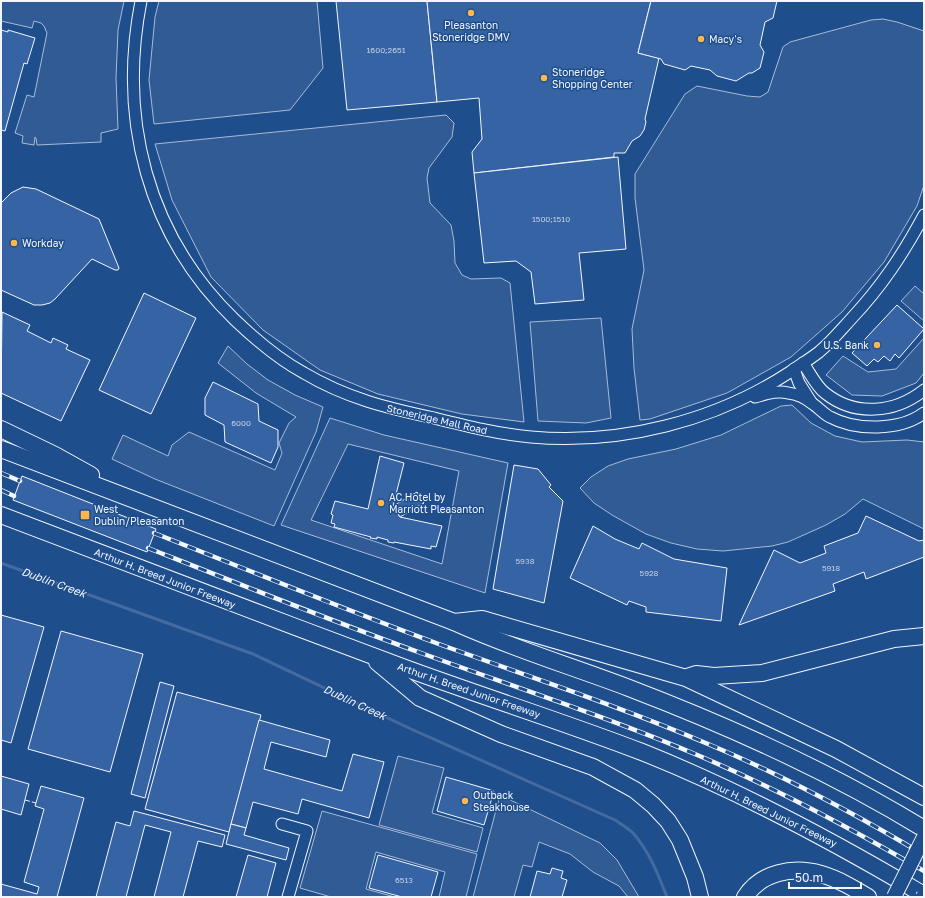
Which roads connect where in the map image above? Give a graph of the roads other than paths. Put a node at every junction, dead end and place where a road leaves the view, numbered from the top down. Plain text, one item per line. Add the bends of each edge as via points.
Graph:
1 (141, 1) edge
2 (924, 215) edge
3 (804, 363) junction
4 (794, 369) junction
5 (924, 390) edge
6 (743, 399) junction
7 (811, 402) junction
8 (924, 412) edge
9 (1, 429) edge
10 (1, 449) edge
11 (136, 501) junction
12 (1, 515) edge
13 (454, 622) junction
14 (924, 636) edge
15 (367, 654) junction
16 (686, 678) junction
17 (924, 797) edge
18 (282, 824) dead end
19 (924, 829) edge
20 (924, 837) edge
21 (924, 896) edge
22 (288, 897) edge
23 (700, 897) edge
24 (746, 897) edge
25 (868, 897) edge
26 (894, 897) edge

1 - 6 street, Stoneridge Mall Road via 135,39 134,114 145,170 154,196 178,247 195,275 250,335 304,374 366,402 467,426 528,437 583,438 638,432 689,419
2 - 3 street, Stoneridge Mall Road via 910,242 876,291 838,334
3 - 4 street, Stoneridge Mall Road
3 - 5 street via 824,392 839,402 858,409 877,409 895,405 915,397
4 - 6 street, Stoneridge Mall Road
4 - 7 street
6 - 7 street via 779,391
7 - 8 street via 830,417 853,425 874,428 897,424 920,416
9 - 11 highway via 55,455
10 - 11 highway
11 - 13 highway
12 - 15 highway, Arthur H. Breed Junior Freeway
13 - 16 highway via 482,619
13 - 19 highway via 480,634 648,695 742,734 853,788
14 - 16 highway via 894,639 762,673 714,676 696,674
15 - 21 highway, Arthur H. Breed Junior Freeway via 644,753 815,832
15 - 23 highway via 420,698 501,734 594,767 635,790 668,821 680,840
16 - 17 highway via 836,749
18 - 22 street via 307,831
20 - 26 main road, bridge
24 - 25 highway via 771,875 803,870 837,880

